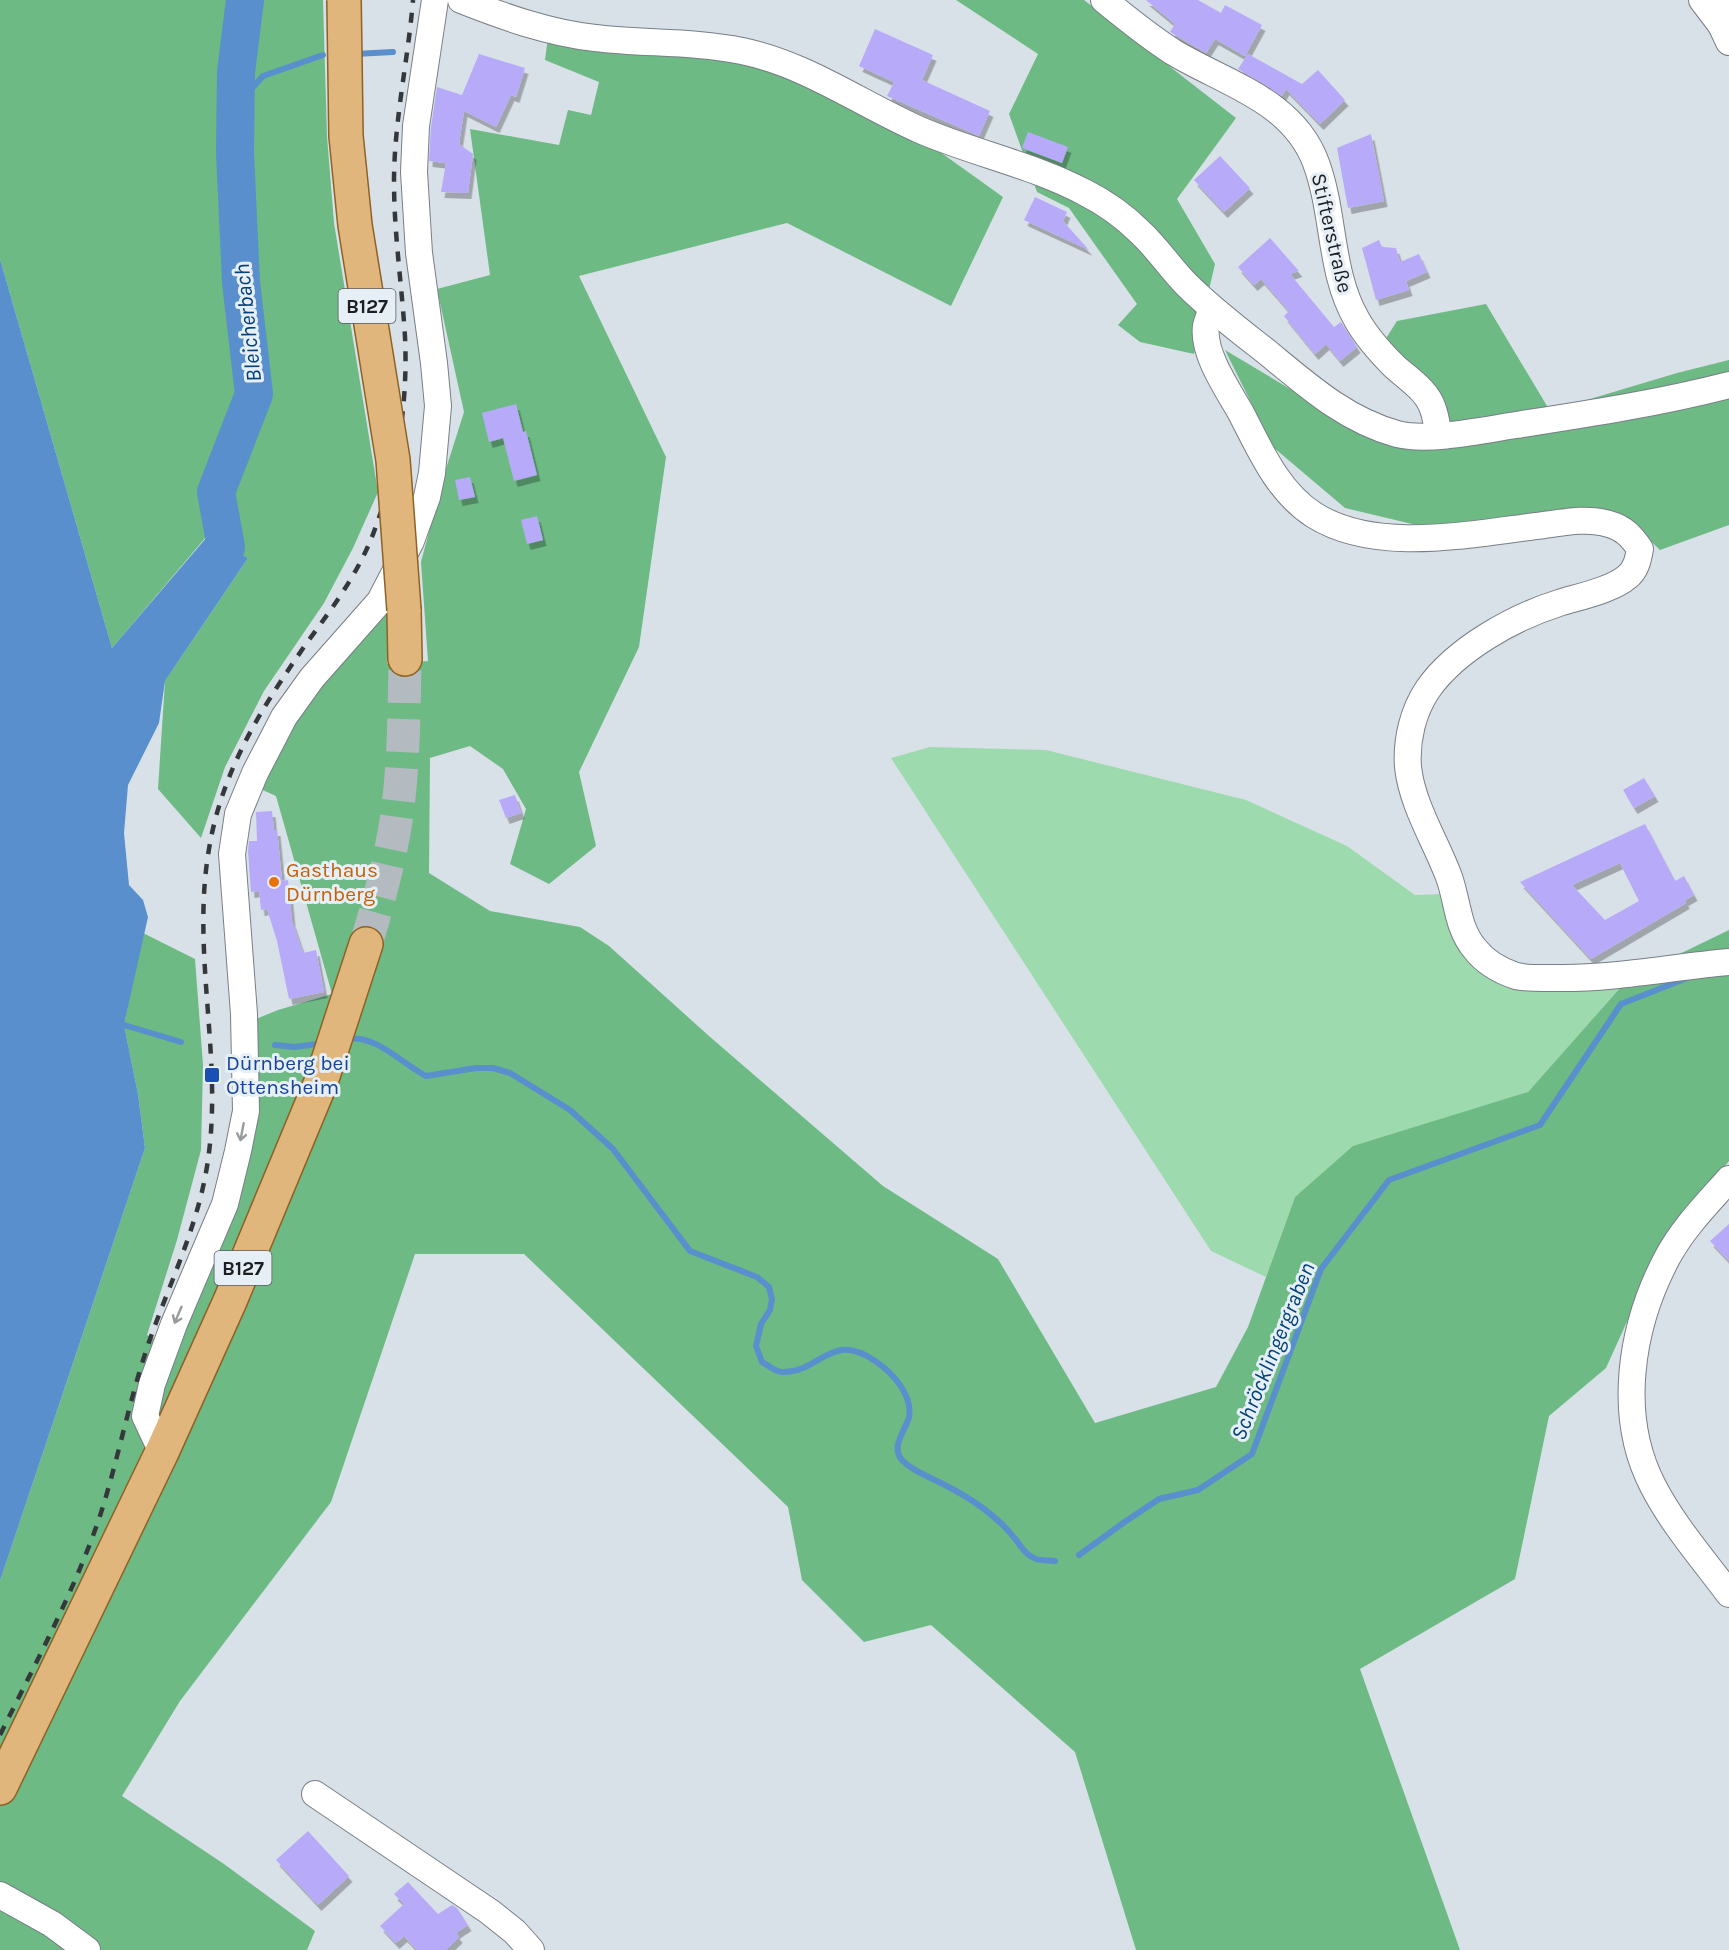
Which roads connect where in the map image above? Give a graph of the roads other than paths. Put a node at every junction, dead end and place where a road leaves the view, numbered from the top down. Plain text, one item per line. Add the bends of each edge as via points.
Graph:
1 (344, 0) edge
2 (435, 0) edge
3 (461, 0) edge
4 (1104, 0) edge
5 (1702, 0) edge
6 (1725, 0) edge
7 (1725, 33) edge
8 (1212, 309) junction
9 (1729, 385) edge
10 (1439, 435) junction
11 (405, 659) tunnel mouth
12 (366, 944) tunnel mouth
13 (1729, 962) edge
14 (1729, 1179) edge
15 (162, 1452) junction
16 (1729, 1594) edge
17 (0, 1788) edge
18 (315, 1794) dead end
19 (0, 1895) edge
20 (87, 1950) edge
21 (531, 1950) edge

1 - 11 main road, B127, bridge via 346,136 355,225 393,460
2 -> 15 street via 416,126 414,172 419,253 438,406 432,473 411,541 380,601 312,678 284,717 238,814 232,854 244,1014 246,1111 225,1204 174,1324 150,1395 145,1416
3 - 8 street via 566,34 703,44 787,63 918,129 1085,192 1141,233
4 - 10 street, Stifterstraße via 1174,52 1270,104 1297,130 1316,161 1344,294 1358,322 1379,348 1422,390 1433,408
5 - 7 street
6 - 7 street
8 - 10 street via 1330,403 1367,424 1402,435
8 - 13 street via 1206,326 1207,346 1218,371 1271,471 1291,496 1314,515 1370,535 1407,538 1587,520 1610,524 1629,534 1640,549 1637,564 1627,578 1551,605 1474,645 1428,689 1415,714 1409,734 1408,767 1414,791 1451,881 1461,927 1475,951 1503,971 1539,978 1606,976
9 - 10 street via 1622,408
12 - 15 main road, B127 via 321,1082
14 - 16 street via 1682,1234 1656,1283 1637,1343 1631,1396 1636,1442 1652,1485
15 - 17 main road, B127
18 - 21 street via 490,1912
19 - 20 street via 52,1924

